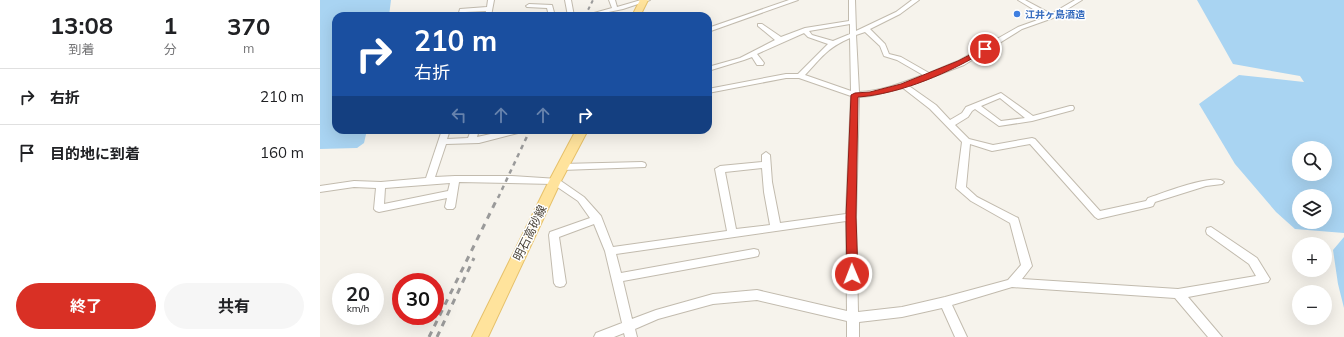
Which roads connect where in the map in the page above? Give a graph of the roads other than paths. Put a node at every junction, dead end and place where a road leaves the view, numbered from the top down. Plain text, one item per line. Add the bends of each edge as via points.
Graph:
1 (491, 0) edge
2 (568, 0) edge
3 (612, 0) edge
4 (645, 0) edge
5 (795, 0) edge
6 (852, 0) edge
7 (916, 0) edge
8 (1021, 0) edge
9 (1068, 0) edge
10 (1077, 1) edge
11 (529, 6) dead end
12 (615, 10) junction
13 (462, 12) edge
14 (479, 12) edge
15 (488, 12) edge
16 (551, 12) edge
17 (570, 12) edge
18 (606, 12) edge
19 (638, 12) edge
20 (1051, 17) junction
21 (852, 22) junction
22 (760, 25) dead end
23 (712, 29) edge
24 (866, 29) junction
25 (805, 30) junction
26 (853, 35) junction
27 (780, 40) junction
28 (834, 43) junction
29 (753, 53) junction
30 (760, 63) dead end
31 (712, 68) edge
32 (928, 75) junction
33 (800, 76) junction
34 (904, 85) junction
35 (712, 90) edge
36 (855, 95) junction
37 (976, 106) junction
38 (1070, 108) dead end
39 (1032, 119) junction
40 (950, 124) junction
41 (445, 134) edge
42 (474, 134) edge
43 (501, 134) edge
44 (580, 134) edge
45 (472, 140) junction
46 (966, 141) junction
47 (443, 142) junction
48 (766, 155) dead end
49 (642, 165) dead end
50 (766, 165) junction
51 (562, 167) junction
52 (455, 179) junction
53 (430, 180) junction
54 (555, 181) junction
55 (1219, 182) dead end
56 (381, 185) junction
57 (320, 189) edge
58 (451, 194) junction
59 (450, 208) dead end
60 (851, 217) junction
61 (597, 219) junction
62 (776, 228) junction
63 (1211, 231) dead end
64 (732, 233) junction
65 (610, 251) junction
66 (754, 253) dead end
67 (618, 278) junction
68 (560, 283) dead end
69 (1012, 283) junction
70 (1178, 294) junction
71 (945, 302) junction
72 (854, 318) junction
73 (630, 331) edge
74 (477, 336) edge
75 (600, 337) edge
76 (853, 337) edge
77 (961, 337) edge
78 (1216, 337) edge

1 - 15 street
2 - 17 street
3 - 12 street
4 - 12 street
4 - 19 main road
5 - 23 street
6 - 21 street
7 - 24 street via 898,13
8 - 20 street
9 - 10 street
10 - 20 street
11 - 16 street via 550,6
12 - 18 street
13 - 14 street
20 - 32 street via 1020,28 961,63
21 - 25 street
21 - 26 street
22 - 27 street
24 - 26 street
24 - 32 street via 883,45 886,55 899,58
25 - 27 street
25 - 28 street via 810,36
26 - 28 street
26 - 36 street
27 - 29 street
28 - 33 street
29 - 30 street
29 - 31 street
32 - 34 street
33 - 35 street via 786,76
33 - 36 street
34 - 36 street via 870,94
34 - 40 street via 933,106
36 - 60 street
37 - 39 street via 999,124
37 - 39 street via 1001,95
37 - 40 street
38 - 39 street
40 - 46 street
41 - 47 street
42 - 45 street
43 - 45 street
44 - 51 main road, 明石高砂線
45 - 47 street
46 - 55 street via 992,148 1032,141 1098,215 1150,204 1151,200 1205,183
46 - 69 street via 961,188 974,199 1014,221 1027,266
47 - 53 street
48 - 50 street
49 - 51 street
50 - 62 street
50 - 64 street via 720,169
51 - 54 main road, 明石高砂線
52 - 53 street
52 - 54 street
52 - 58 street
53 - 56 street
54 - 61 street via 581,199
54 - 74 main road, 明石高砂線
56 - 57 street via 354,184
56 - 58 street via 379,209
58 - 59 street
60 - 62 street
60 - 72 street
61 - 65 street
61 - 68 street via 554,235
62 - 64 street
63 - 70 street via 1253,261 1264,279
64 - 65 street
65 - 67 street
66 - 67 street
67 - 73 street
69 - 70 street
69 - 71 street
70 - 78 street
71 - 72 street via 902,312
71 - 77 street
72 - 73 street via 757,295 713,299 656,315
72 - 76 street
73 - 75 street

